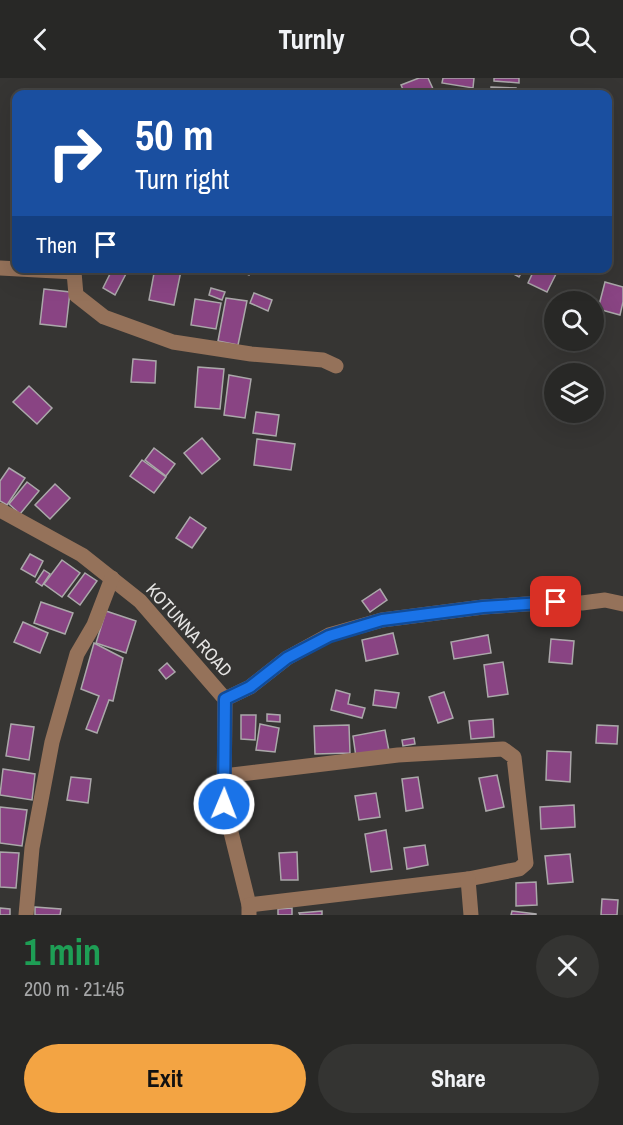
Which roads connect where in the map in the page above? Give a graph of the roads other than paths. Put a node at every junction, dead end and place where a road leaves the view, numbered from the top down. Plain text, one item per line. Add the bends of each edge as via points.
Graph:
1 (75, 273) edge
2 (336, 366) dead end
3 (0, 510) edge
4 (112, 578) junction
5 (623, 604) edge
6 (225, 699) junction
7 (224, 776) junction
8 (468, 879) junction
9 (249, 910) edge
10 (26, 915) edge
11 (471, 915) edge

1 - 2 street via 75,295 104,317 173,342 323,360
3 - 4 street, KOTUNNA ROAD via 82,555
4 - 6 street, KOTUNNA ROAD via 140,601
4 - 10 street via 94,625 77,654 54,733 32,848
5 - 6 street via 605,600 556,602 382,620 329,636
6 - 7 street, KOTUNNA ROAD
7 - 8 street via 398,755 503,749 514,757 526,863 519,869
7 - 9 street, KOTUNNA ROAD via 224,804
8 - 9 street
8 - 11 street

